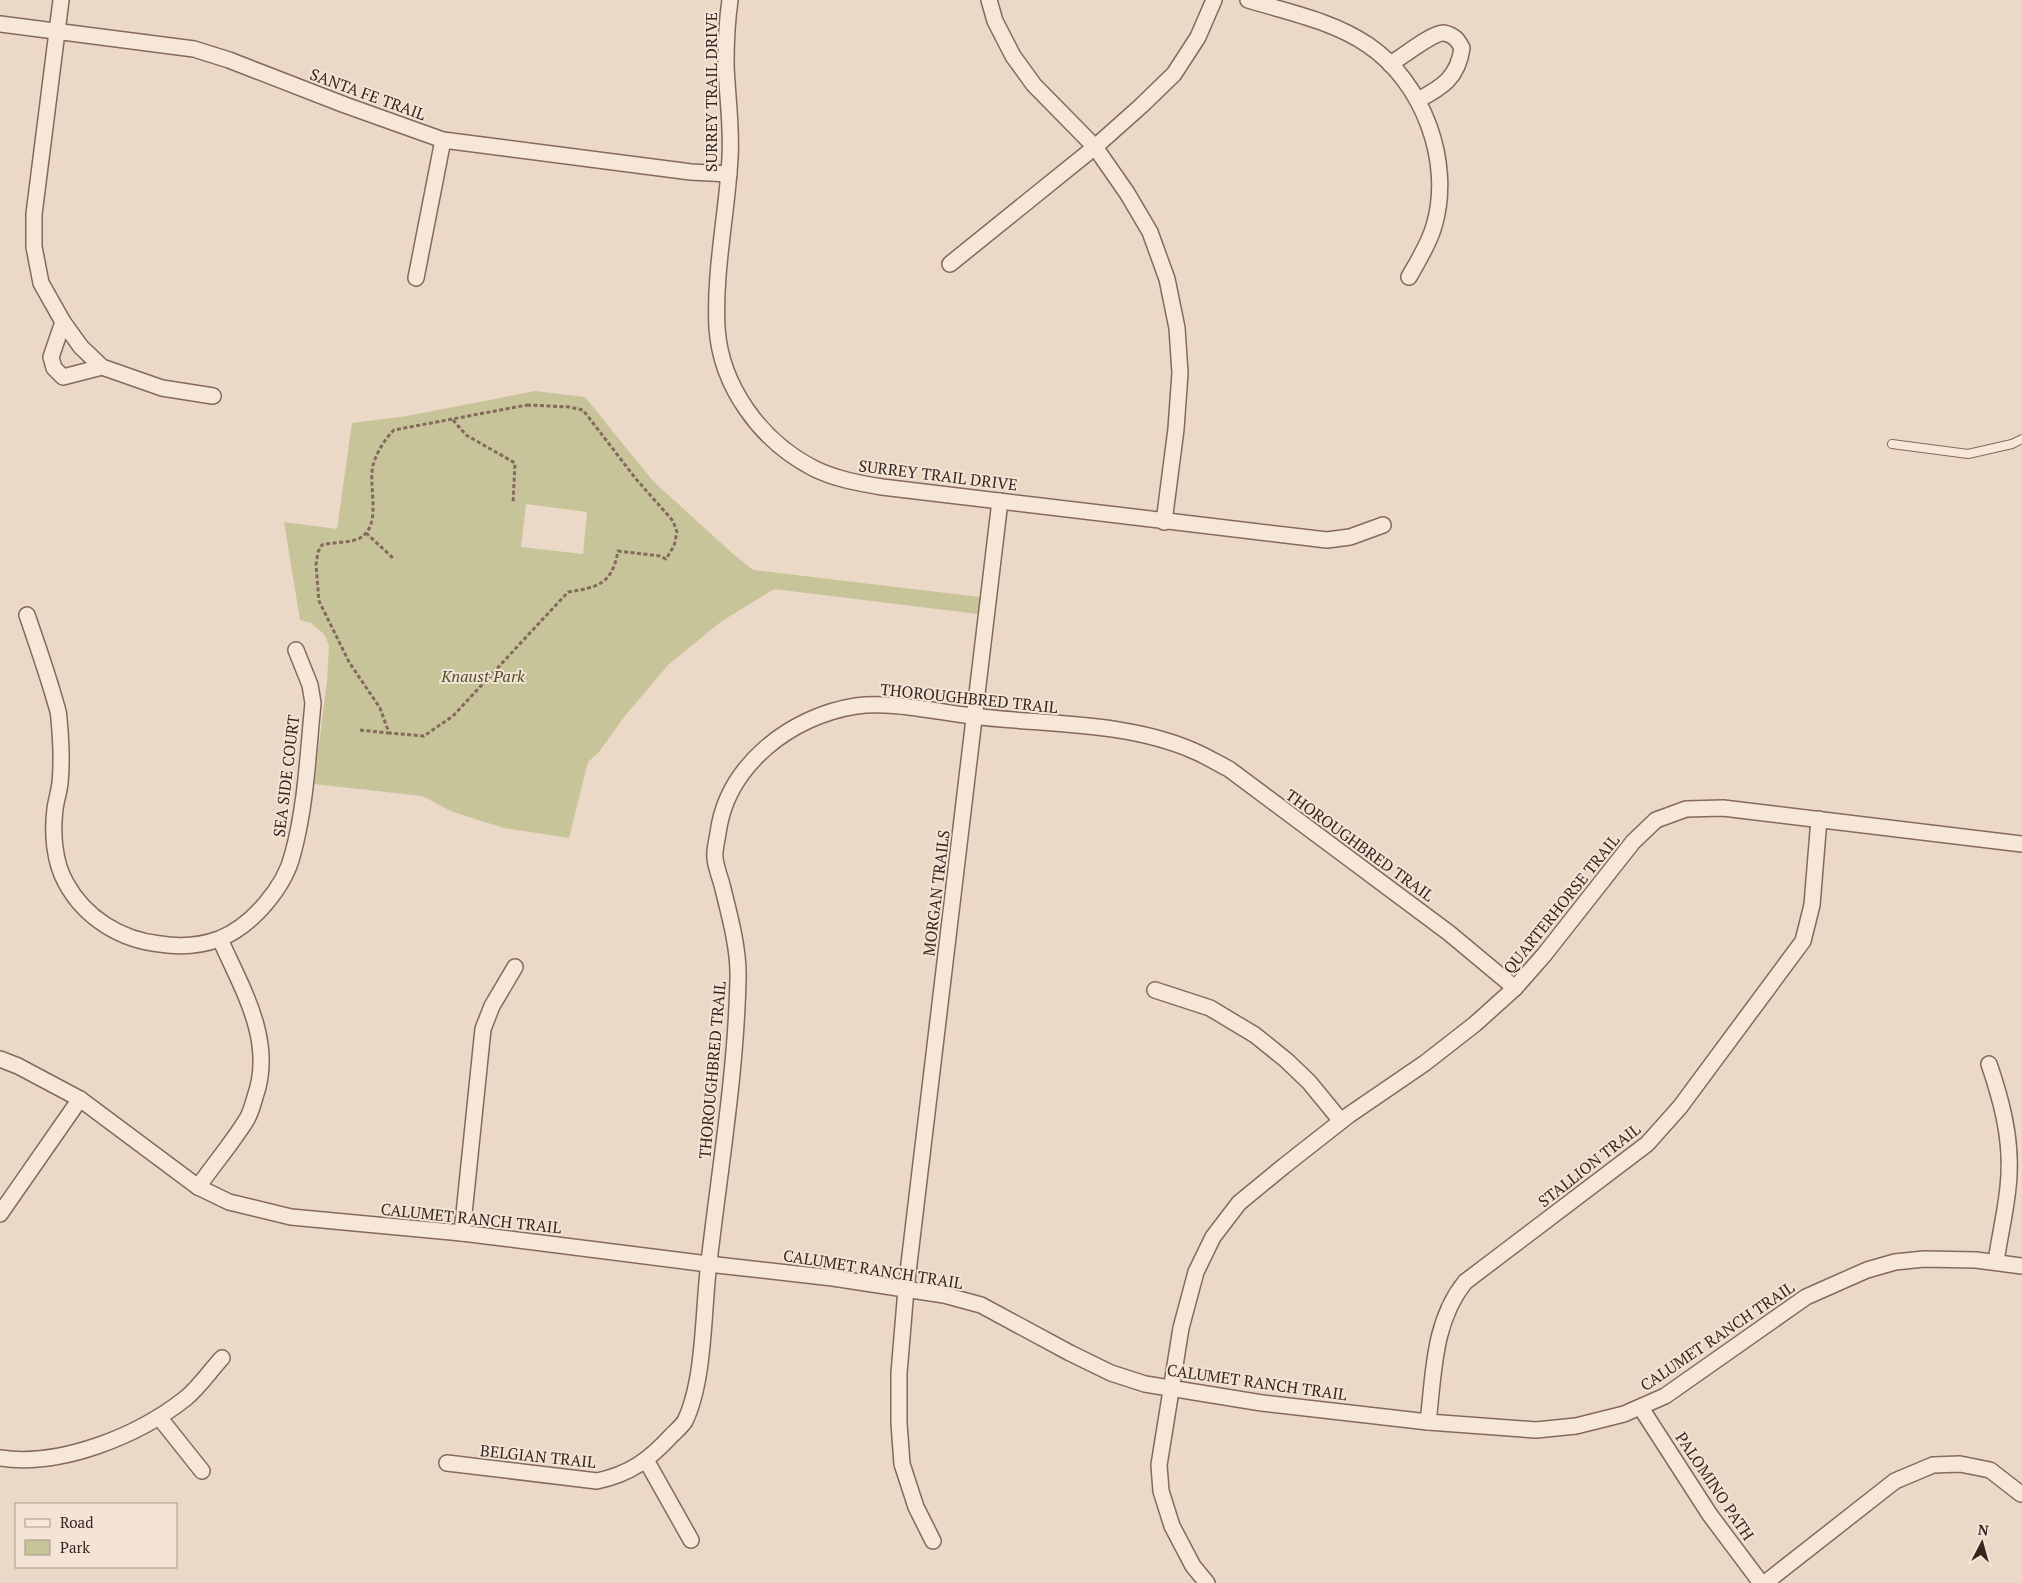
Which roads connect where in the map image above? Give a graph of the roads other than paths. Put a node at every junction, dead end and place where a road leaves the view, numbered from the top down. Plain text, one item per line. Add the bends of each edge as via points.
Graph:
1 (62, 0) edge
2 (730, 0) edge
3 (989, 0) edge
4 (1214, 0) edge
5 (1248, 0) edge
6 (0, 24) edge
7 (58, 31) junction
8 (1390, 64) junction
9 (1418, 100) junction
10 (443, 140) junction
11 (1095, 147) junction
12 (729, 174) junction
13 (950, 264) dead end
14 (1409, 277) dead end
15 (416, 278) dead end
16 (63, 322) junction
17 (102, 367) junction
18 (213, 396) dead end
19 (2022, 439) edge
20 (1892, 444) dead end
21 (1000, 501) junction
22 (1164, 522) junction
23 (1383, 525) dead end
24 (27, 615) dead end
25 (296, 650) dead end
26 (974, 716) junction
27 (1819, 819) junction
28 (2022, 844) edge
29 (220, 938) junction
30 (515, 967) dead end
31 (1515, 988) junction
32 (1155, 990) dead end
33 (0, 1059) edge
34 (1989, 1064) dead end
35 (80, 1099) junction
36 (1342, 1121) junction
37 (198, 1187) junction
38 (0, 1214) edge
39 (462, 1233) junction
40 (1996, 1262) junction
41 (708, 1264) junction
42 (2022, 1266) edge
43 (906, 1289) junction
44 (222, 1358) dead end
45 (1170, 1389) junction
46 (1641, 1408) junction
47 (159, 1417) junction
48 (1428, 1422) junction
49 (0, 1458) edge
50 (646, 1460) junction
51 (447, 1463) dead end
52 (202, 1471) dead end
53 (2021, 1494) dead end
54 (691, 1540) dead end
55 (933, 1541) dead end
56 (1207, 1583) edge
57 (1763, 1583) edge

1 - 7 street
2 - 12 street, SURREY TRAIL DRIVE via 726,64 731,141
3 - 11 street via 1013,56 1034,85
4 - 11 street via 1198,37 1174,74
5 - 8 street via 1338,28 1369,45
6 - 7 street, SANTA FE TRAIL
7 - 10 street, SANTA FE TRAIL via 194,49
7 - 16 street via 34,214 34,247 41,283
8 - 9 street
8 - 9 street via 1434,36 1444,33 1456,38 1462,48 1458,67 1437,90
9 - 14 street via 1438,163 1440,197 1434,226
10 - 12 street, SANTA FE TRAIL
10 - 15 street
11 - 13 street
11 - 22 street via 1150,232 1167,279 1177,328 1180,373
12 - 21 street, SURREY TRAIL DRIVE via 717,290 717,328 722,359 737,394 755,421 783,449 814,468 849,481
16 - 17 street via 81,347
16 - 17 street via 51,356 54,368 63,376
17 - 18 street via 162,388
19 - 20 lane via 1968,454
21 - 22 street, SURREY TRAIL DRIVE
21 - 26 street, MORGAN TRAILS
22 - 23 street, SURREY TRAIL DRIVE via 1327,540 1350,537
24 - 29 street, SEA SIDE COURT via 59,717 60,783 53,837 65,882 96,919 120,935 176,946 201,944
25 - 29 street, SEA SIDE COURT via 310,685 313,704 300,823 293,855 280,884 266,904 244,924
26 - 31 street, THOROUGHBRED TRAIL via 1106,728 1194,750 1229,769 1449,933
26 - 41 street, THOROUGHBRED TRAIL via 858,705 820,715 763,748 736,782 720,816 714,856 739,974 734,1062
26 - 43 street, MORGAN TRAILS
27 - 28 street, QUARTERHORSE TRAIL
27 - 31 street, QUARTERHORSE TRAIL via 1723,808 1686,809 1656,820 1633,842
27 - 48 street, STALLION TRAIL via 1812,905 1803,941 1680,1107 1647,1144 1465,1282 1446,1312 1436,1348
29 - 37 street via 256,1020 262,1067 248,1118
30 - 39 street via 492,1006 483,1029
31 - 36 street, QUARTERHORSE TRAIL via 1425,1063
32 - 36 street via 1210,1008 1255,1035 1309,1082
33 - 35 street, CALUMET RANCH TRAIL
34 - 40 street via 2003,1105 2009,1174
35 - 37 street, CALUMET RANCH TRAIL
35 - 38 street
36 - 45 street, QUARTERHORSE TRAIL via 1239,1203 1213,1237 1196,1272
37 - 39 street, CALUMET RANCH TRAIL via 229,1202 291,1218
39 - 41 street, CALUMET RANCH TRAIL
40 - 42 street, CALUMET RANCH TRAIL
40 - 46 street, CALUMET RANCH TRAIL via 1924,1258 1867,1270 1806,1297 1665,1396
41 - 43 street, CALUMET RANCH TRAIL
41 - 50 street, BELGIAN TRAIL via 697,1383 684,1423
43 - 45 street, CALUMET RANCH TRAIL via 981,1305 1111,1373
43 - 55 street, MORGAN TRAILS via 899,1373 902,1464 916,1507
44 - 47 street via 188,1397
45 - 48 street, CALUMET RANCH TRAIL
45 - 56 street, QUARTERHORSE TRAIL via 1159,1465 1161,1491 1172,1526 1193,1566
46 - 48 street, CALUMET RANCH TRAIL via 1576,1426 1536,1430
46 - 57 street, PALOMINO PATH via 1710,1515
47 - 49 street via 108,1442 59,1457
47 - 52 street
50 - 51 street, BELGIAN TRAIL via 616,1477 597,1481
50 - 54 street
53 - 57 street via 1990,1470 1960,1464 1933,1465 1895,1481

